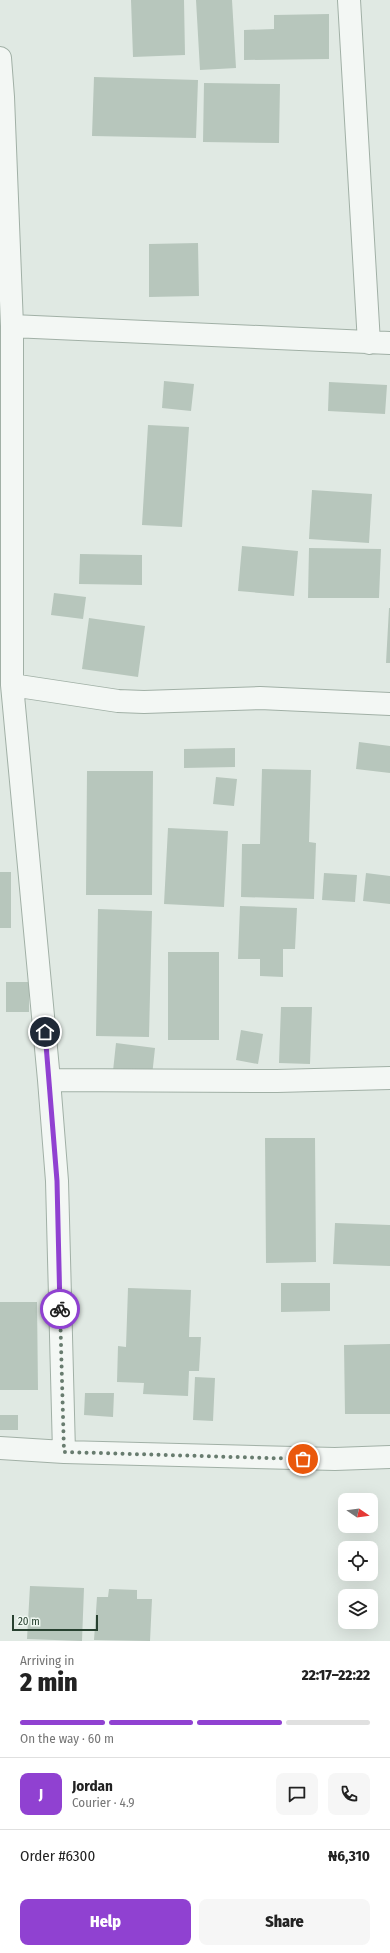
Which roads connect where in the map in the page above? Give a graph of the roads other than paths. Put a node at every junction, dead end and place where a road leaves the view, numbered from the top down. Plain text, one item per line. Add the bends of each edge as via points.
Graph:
1 (350, 0) edge
2 (0, 58) edge
3 (2, 97) edge
4 (12, 326) junction
5 (369, 343) junction
6 (390, 343) edge
7 (12, 685) junction
8 (390, 704) edge
9 (390, 1078) edge
10 (49, 1080) junction
11 (0, 1448) edge
12 (64, 1452) junction
13 (390, 1458) edge

1 - 5 street
2 - 3 street
3 - 4 street
4 - 5 street
4 - 7 street
5 - 6 street
7 - 8 street via 144,702 260,698
7 - 10 street
9 - 10 street via 277,1081
10 - 12 street via 57,1181
11 - 12 street
12 - 13 street via 335,1460

